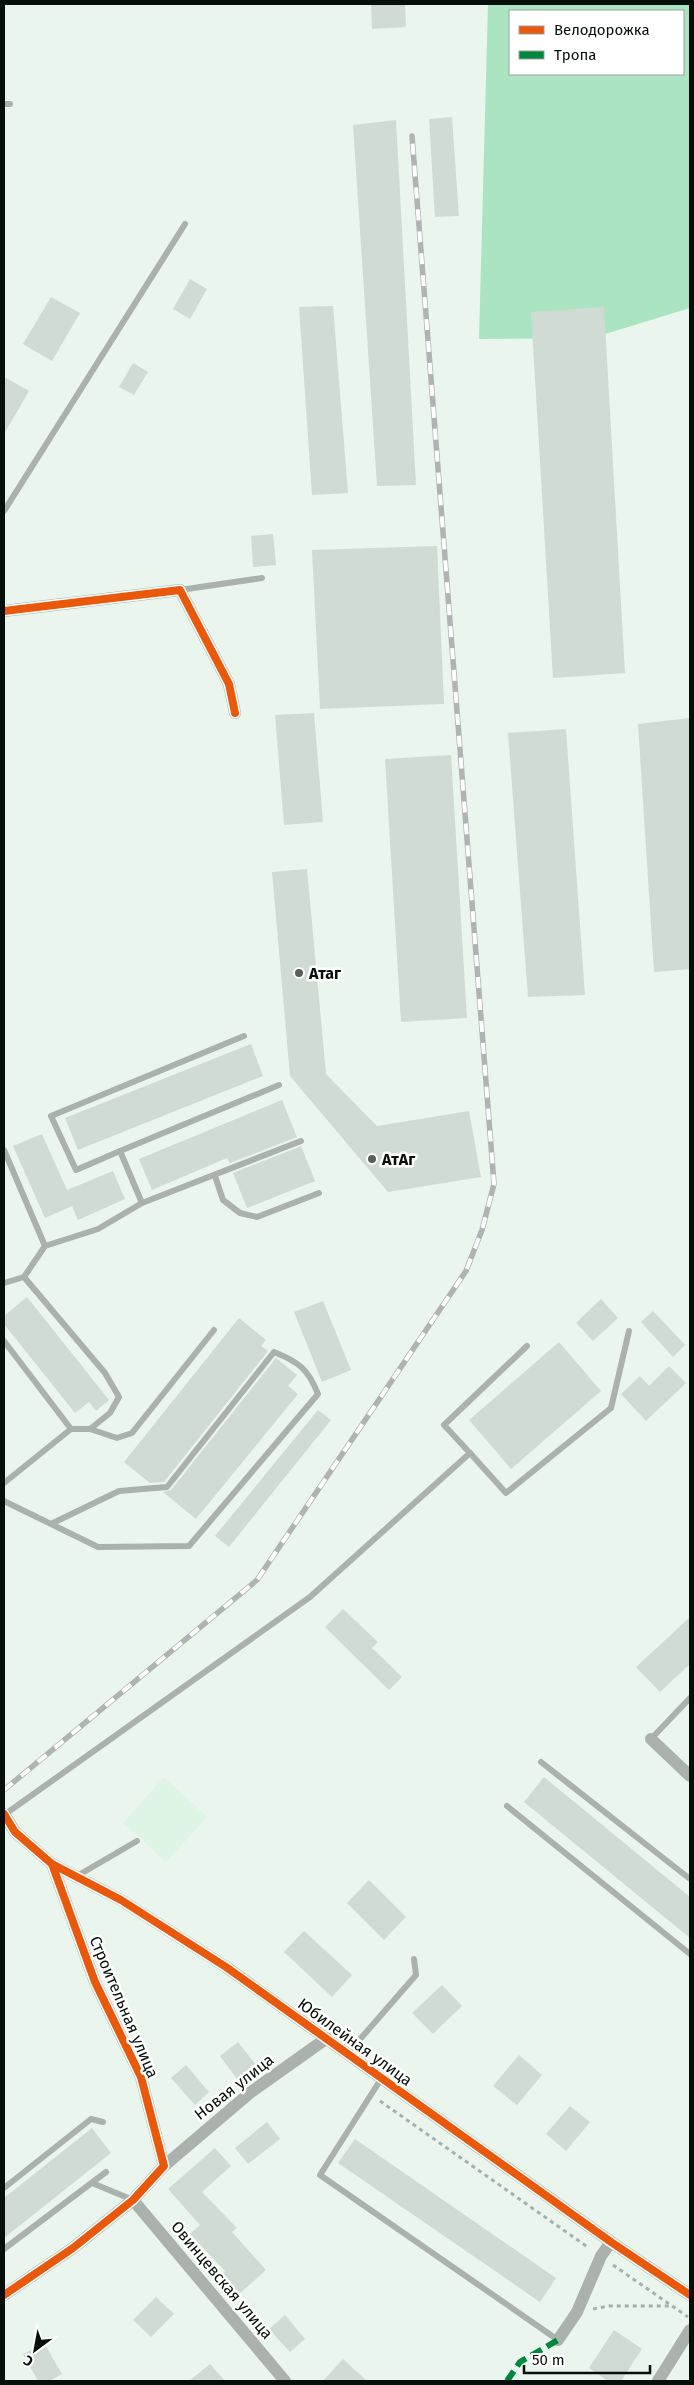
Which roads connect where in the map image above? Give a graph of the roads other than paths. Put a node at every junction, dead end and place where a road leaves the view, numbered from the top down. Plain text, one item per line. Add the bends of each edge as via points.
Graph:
1 (185, 224) dead end
2 (4, 511) edge
3 (262, 578) dead end
4 (180, 590) junction
5 (4, 611) edge
6 (235, 713) dead end
7 (244, 1036) dead end
8 (279, 1085) dead end
9 (301, 1141) dead end
10 (4, 1150) edge
11 (120, 1151) junction
12 (215, 1176) junction
13 (319, 1193) dead end
14 (142, 1203) junction
15 (45, 1246) junction
16 (24, 1278) junction
17 (4, 1283) edge
18 (214, 1330) dead end
19 (629, 1331) dead end
20 (4, 1341) edge
21 (528, 1346) dead end
22 (71, 1429) junction
23 (90, 1429) junction
24 (470, 1453) junction
25 (4, 1483) edge
26 (4, 1500) edge
27 (51, 1524) junction
28 (690, 1698) edge
29 (651, 1739) joint
30 (541, 1762) dead end
31 (690, 1776) edge
32 (507, 1806) dead end
33 (4, 1814) edge
34 (138, 1841) dead end
35 (52, 1864) junction
36 (76, 1877) junction
37 (690, 1878) edge
38 (690, 1954) edge
39 (414, 1958) dead end
40 (327, 2038) junction
41 (348, 2053) junction
42 (381, 2079) junction
43 (103, 2122) dead end
44 (164, 2166) junction
45 (106, 2172) dead end
46 (92, 2183) junction
47 (4, 2188) edge
48 (133, 2200) junction
49 (611, 2242) junction
50 (4, 2249) edge
51 (4, 2294) edge
52 (690, 2295) edge
53 (690, 2330) edge
54 (558, 2340) joint
55 (285, 2381) edge
56 (658, 2381) edge

1 - 2 lane
3 - 4 lane
4 - 5 street
4 - 6 street via 229,684
7 - 11 lane via 51,1116 76,1170
8 - 11 lane
9 - 12 lane
10 - 15 lane
11 - 14 lane
12 - 13 lane via 224,1200 240,1213 257,1217
12 - 14 lane
14 - 15 lane via 98,1229
15 - 16 lane
16 - 17 lane
16 - 23 lane via 105,1373 119,1397 110,1413
18 - 23 lane via 132,1433 117,1438
19 - 24 lane via 611,1408 506,1493
20 - 22 lane
21 - 24 lane via 444,1425
22 - 23 lane
22 - 25 lane
24 - 33 lane via 310,1598
26 - 27 lane
27 - 27 lane via 98,1547 189,1546 318,1394 312,1378 296,1360 274,1352 167,1487 119,1491
28 - 29 lane
29 - 31 street
30 - 37 lane
32 - 38 lane
33 - 35 street, Юбилейная улица via 15,1832
34 - 36 lane
35 - 36 street, Юбилейная улица
35 - 44 street, Строительная улица via 95,1982 141,2077
36 - 40 street, Юбилейная улица via 121,1900 226,1967
39 - 41 lane via 416,1975
40 - 41 street, Юбилейная улица
40 - 44 street, Новая улица via 251,2092
41 - 42 street, Юбилейная улица
42 - 49 street, Юбилейная улица
42 - 54 lane via 320,2175
43 - 47 lane via 91,2118
44 - 48 street
45 - 46 lane
46 - 48 lane
46 - 50 lane
48 - 51 street via 73,2248
48 - 55 street, Овинцевская улица
49 - 52 street, Юбилейная улица
49 - 54 street via 601,2256 577,2312
53 - 56 street

